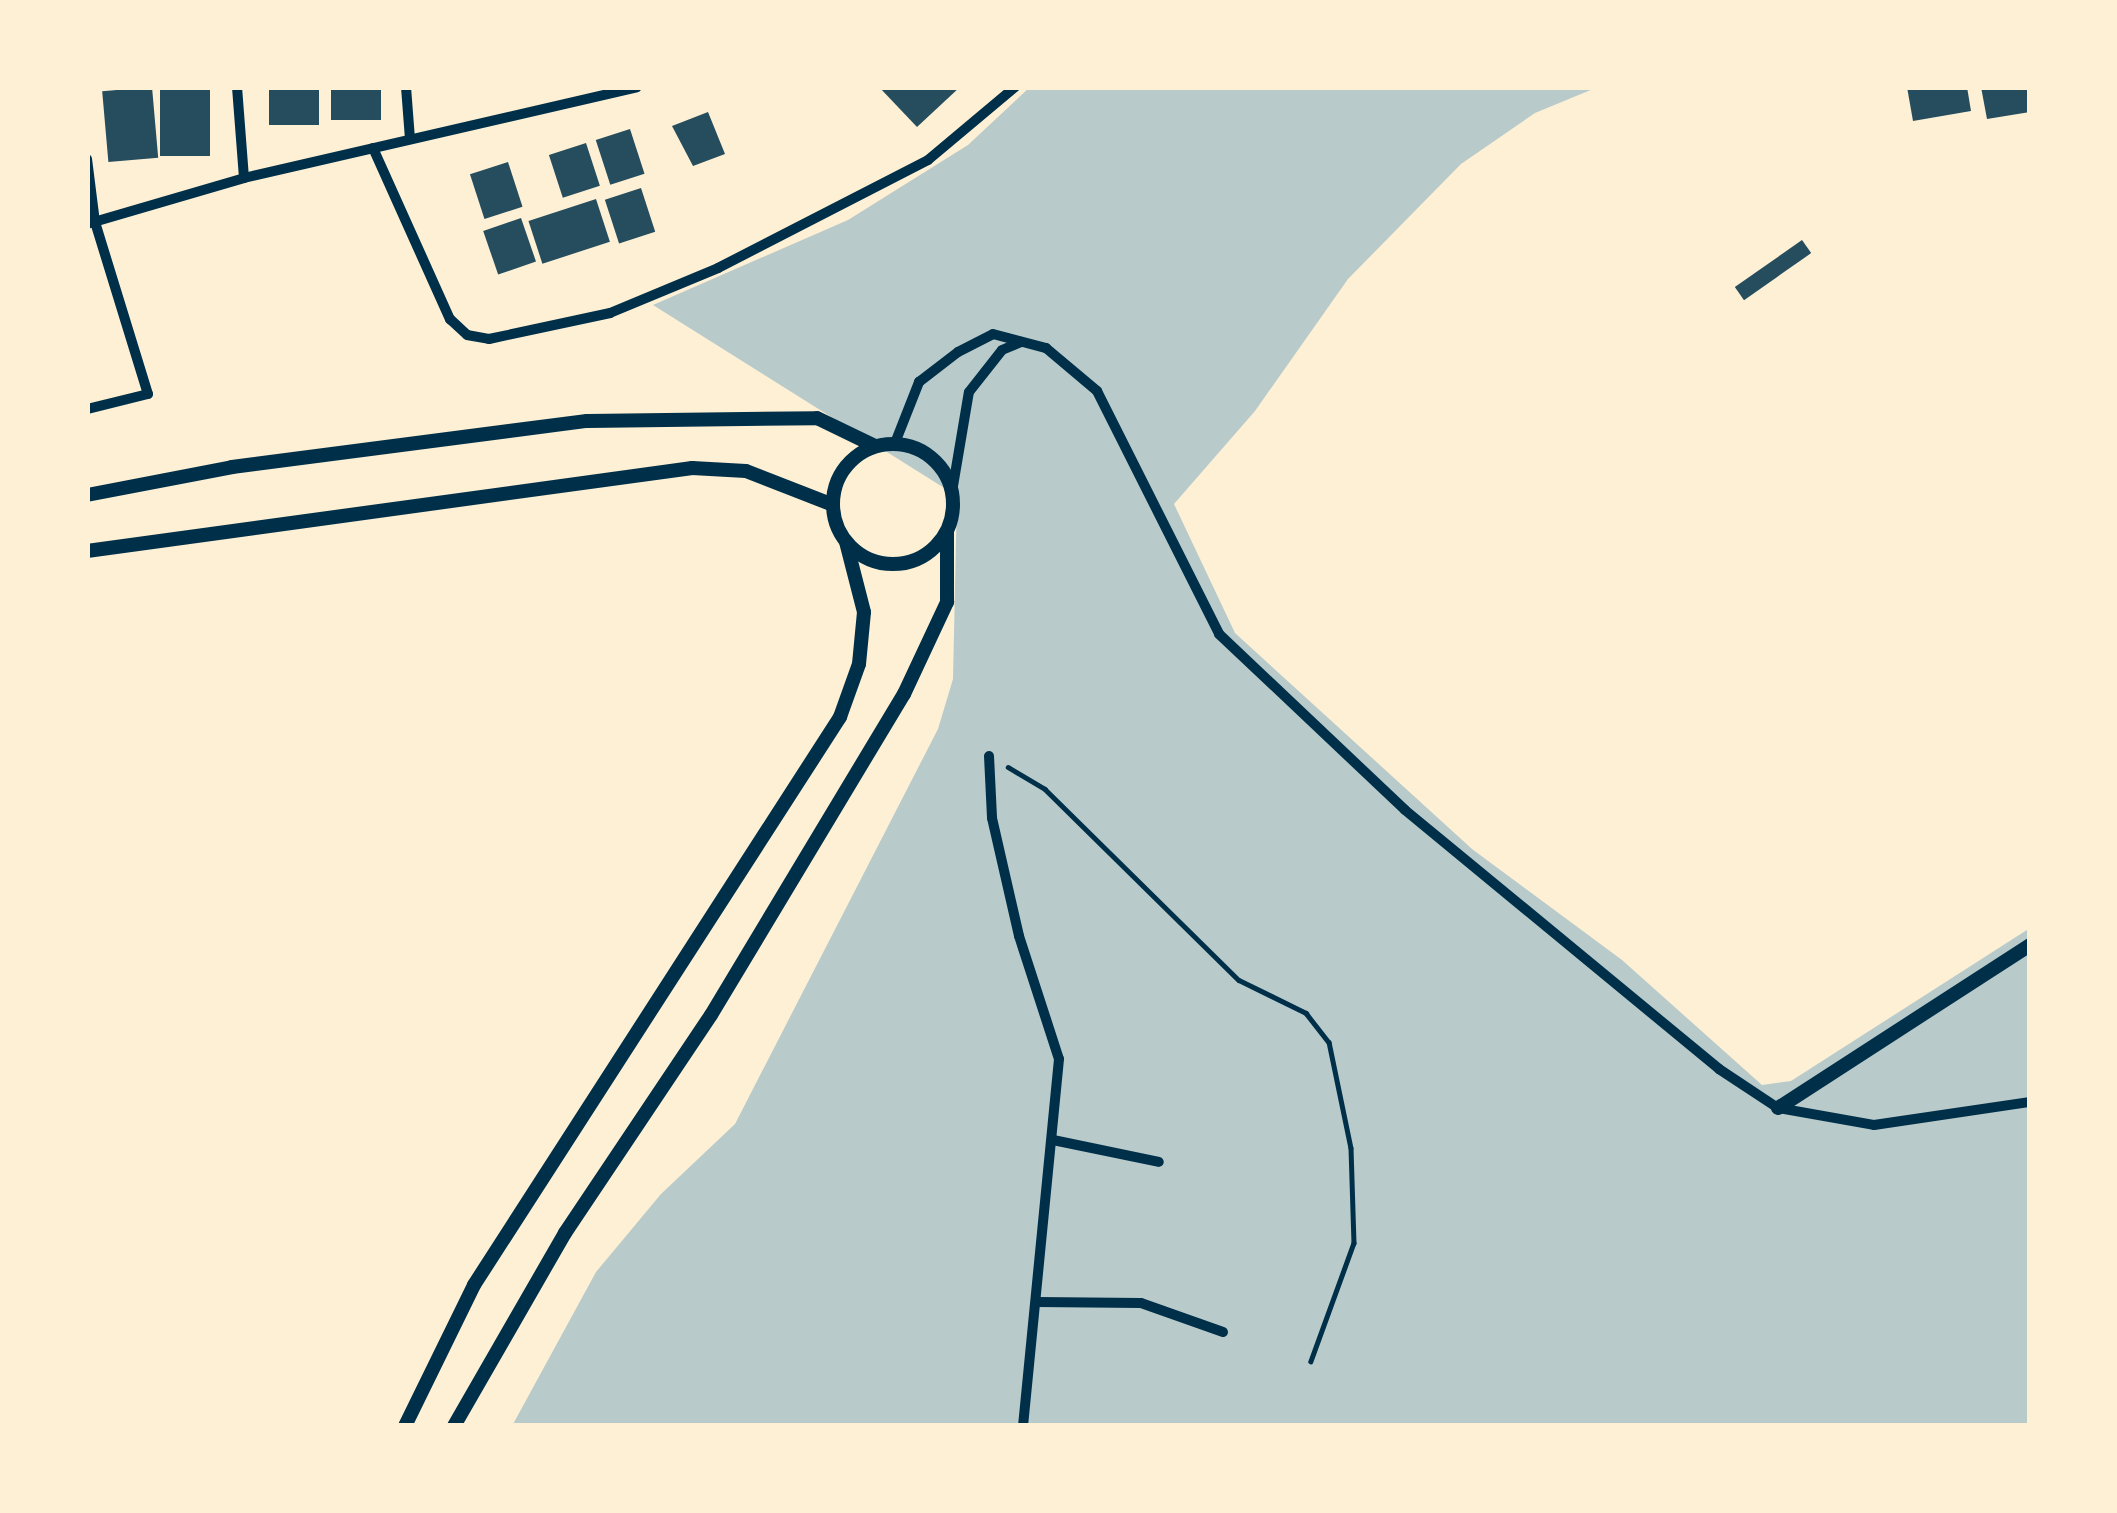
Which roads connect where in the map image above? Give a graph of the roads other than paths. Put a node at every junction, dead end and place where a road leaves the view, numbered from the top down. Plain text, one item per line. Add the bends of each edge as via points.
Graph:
1 (237, 87) edge
2 (406, 87) edge
3 (637, 87) edge
4 (1015, 87) edge
5 (577, 94) edge
6 (410, 140) junction
7 (373, 148) junction
8 (87, 159) edge
9 (244, 178) junction
10 (91, 223) edge
11 (1024, 341) junction
12 (87, 409) edge
13 (895, 443) junction
14 (875, 446) junction
15 (952, 492) junction
16 (87, 496) edge
17 (833, 506) junction
18 (947, 532) junction
19 (846, 542) junction
20 (87, 550) edge
21 (989, 756) road end
22 (2030, 945) edge
23 (2030, 1102) edge
24 (1778, 1108) junction
25 (1053, 1140) junction
26 (1159, 1162) dead end
27 (1037, 1302) junction
28 (1223, 1332) dead end
29 (405, 1426) edge
30 (454, 1426) edge
31 (1023, 1426) edge

1 - 9 street
2 - 6 street
3 - 5 street
4 - 7 street via 928,160 718,268 610,313 489,339 467,335 450,319
5 - 6 street
6 - 7 street
7 - 9 street
8 - 10 street
9 - 10 street
10 - 12 street via 148,394
11 - 13 street via 992,334 919,382
11 - 15 street via 1002,350 969,392
11 - 24 street via 1075,365 1097,391 1220,634 1405,810 1719,1069
13 - 14 street
13 - 15 street via 932,458
14 - 16 street via 817,418 587,421 232,467
14 - 17 street via 844,468
15 - 18 street
17 - 19 street
17 - 20 street via 746,471 692,468
18 - 19 street via 918,559 898,564
18 - 30 street via 947,602 904,694 711,1015 565,1233
19 - 29 street via 864,613 859,664 840,717 474,1285
21 - 25 street via 1000,857 1059,1059
22 - 24 street
23 - 24 street via 1874,1125
25 - 26 street
25 - 27 street
27 - 28 street via 1141,1303
27 - 31 street

